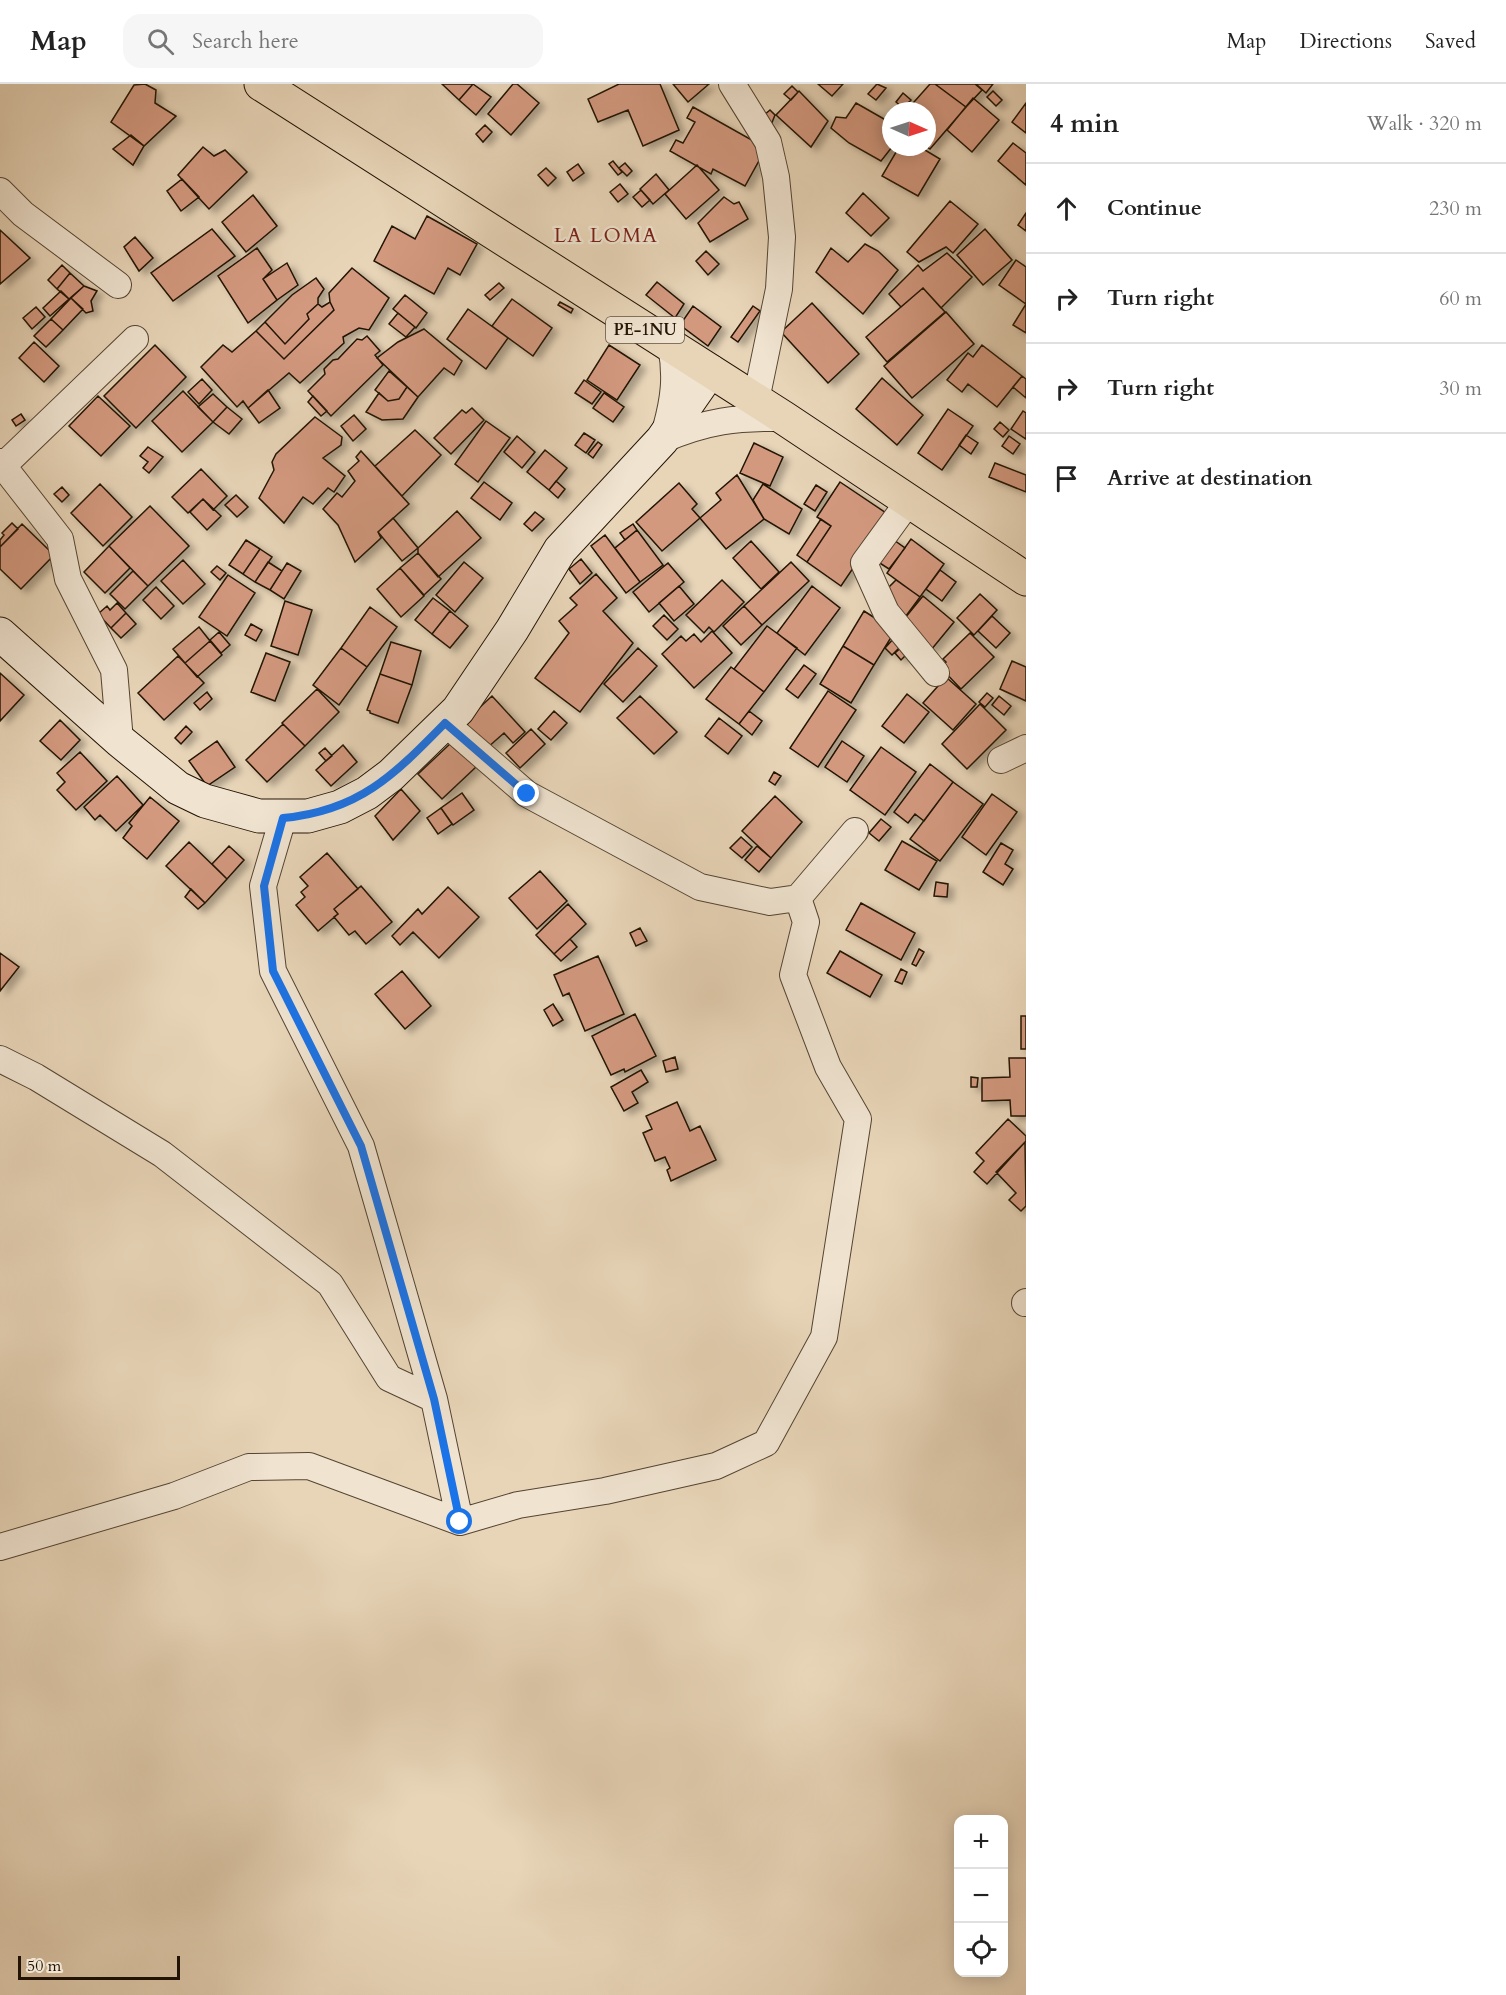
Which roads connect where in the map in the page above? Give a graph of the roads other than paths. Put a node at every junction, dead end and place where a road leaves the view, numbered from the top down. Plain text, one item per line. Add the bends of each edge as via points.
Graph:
1 (261, 84) edge
2 (732, 84) edge
3 (0, 191) edge
4 (118, 285) dead end
5 (135, 339) dead end
6 (671, 346) junction
7 (710, 371) junction
8 (756, 399) junction
9 (784, 418) junction
10 (662, 440) junction
11 (1, 464) edge
12 (909, 501) junction
13 (1026, 579) edge
14 (0, 634) edge
15 (936, 673) dead end
16 (445, 723) junction
17 (120, 741) junction
18 (1026, 748) edge
19 (1001, 760) dead end
20 (283, 818) junction
21 (855, 831) dead end
22 (798, 898) junction
23 (0, 1059) edge
24 (434, 1399) junction
25 (460, 1522) junction
26 (0, 1547) edge

1 - 6 main road, PE-1NU
2 - 8 street via 768,142 782,237 779,289
3 - 4 street via 23,214
5 - 11 street
6 - 7 main road, PE-1NU
6 - 10 street via 675,384
7 - 8 main road, PE-1NU
7 - 10 main road
8 - 9 main road, PE-1NU
9 - 10 street via 730,418
9 - 12 main road, PE-1NU
10 - 16 main road via 560,550 512,630
11 - 17 street via 60,539 68,579 114,670
12 - 13 main road, PE-1NU
12 - 15 street via 864,563 886,612
14 - 17 main road
16 - 20 main road via 367,793 340,807
16 - 22 street via 527,794 700,886 770,902
17 - 20 main road via 178,788 205,801 250,814
18 - 19 street
20 - 24 street via 264,886 273,971 361,1146
21 - 22 street
22 - 25 street via 806,922 793,975 828,1067 858,1119 824,1337 766,1443 716,1466 605,1491 518,1505
23 - 24 street via 162,1154 330,1284 389,1378
24 - 25 street
25 - 26 street via 309,1466 249,1467 174,1496

